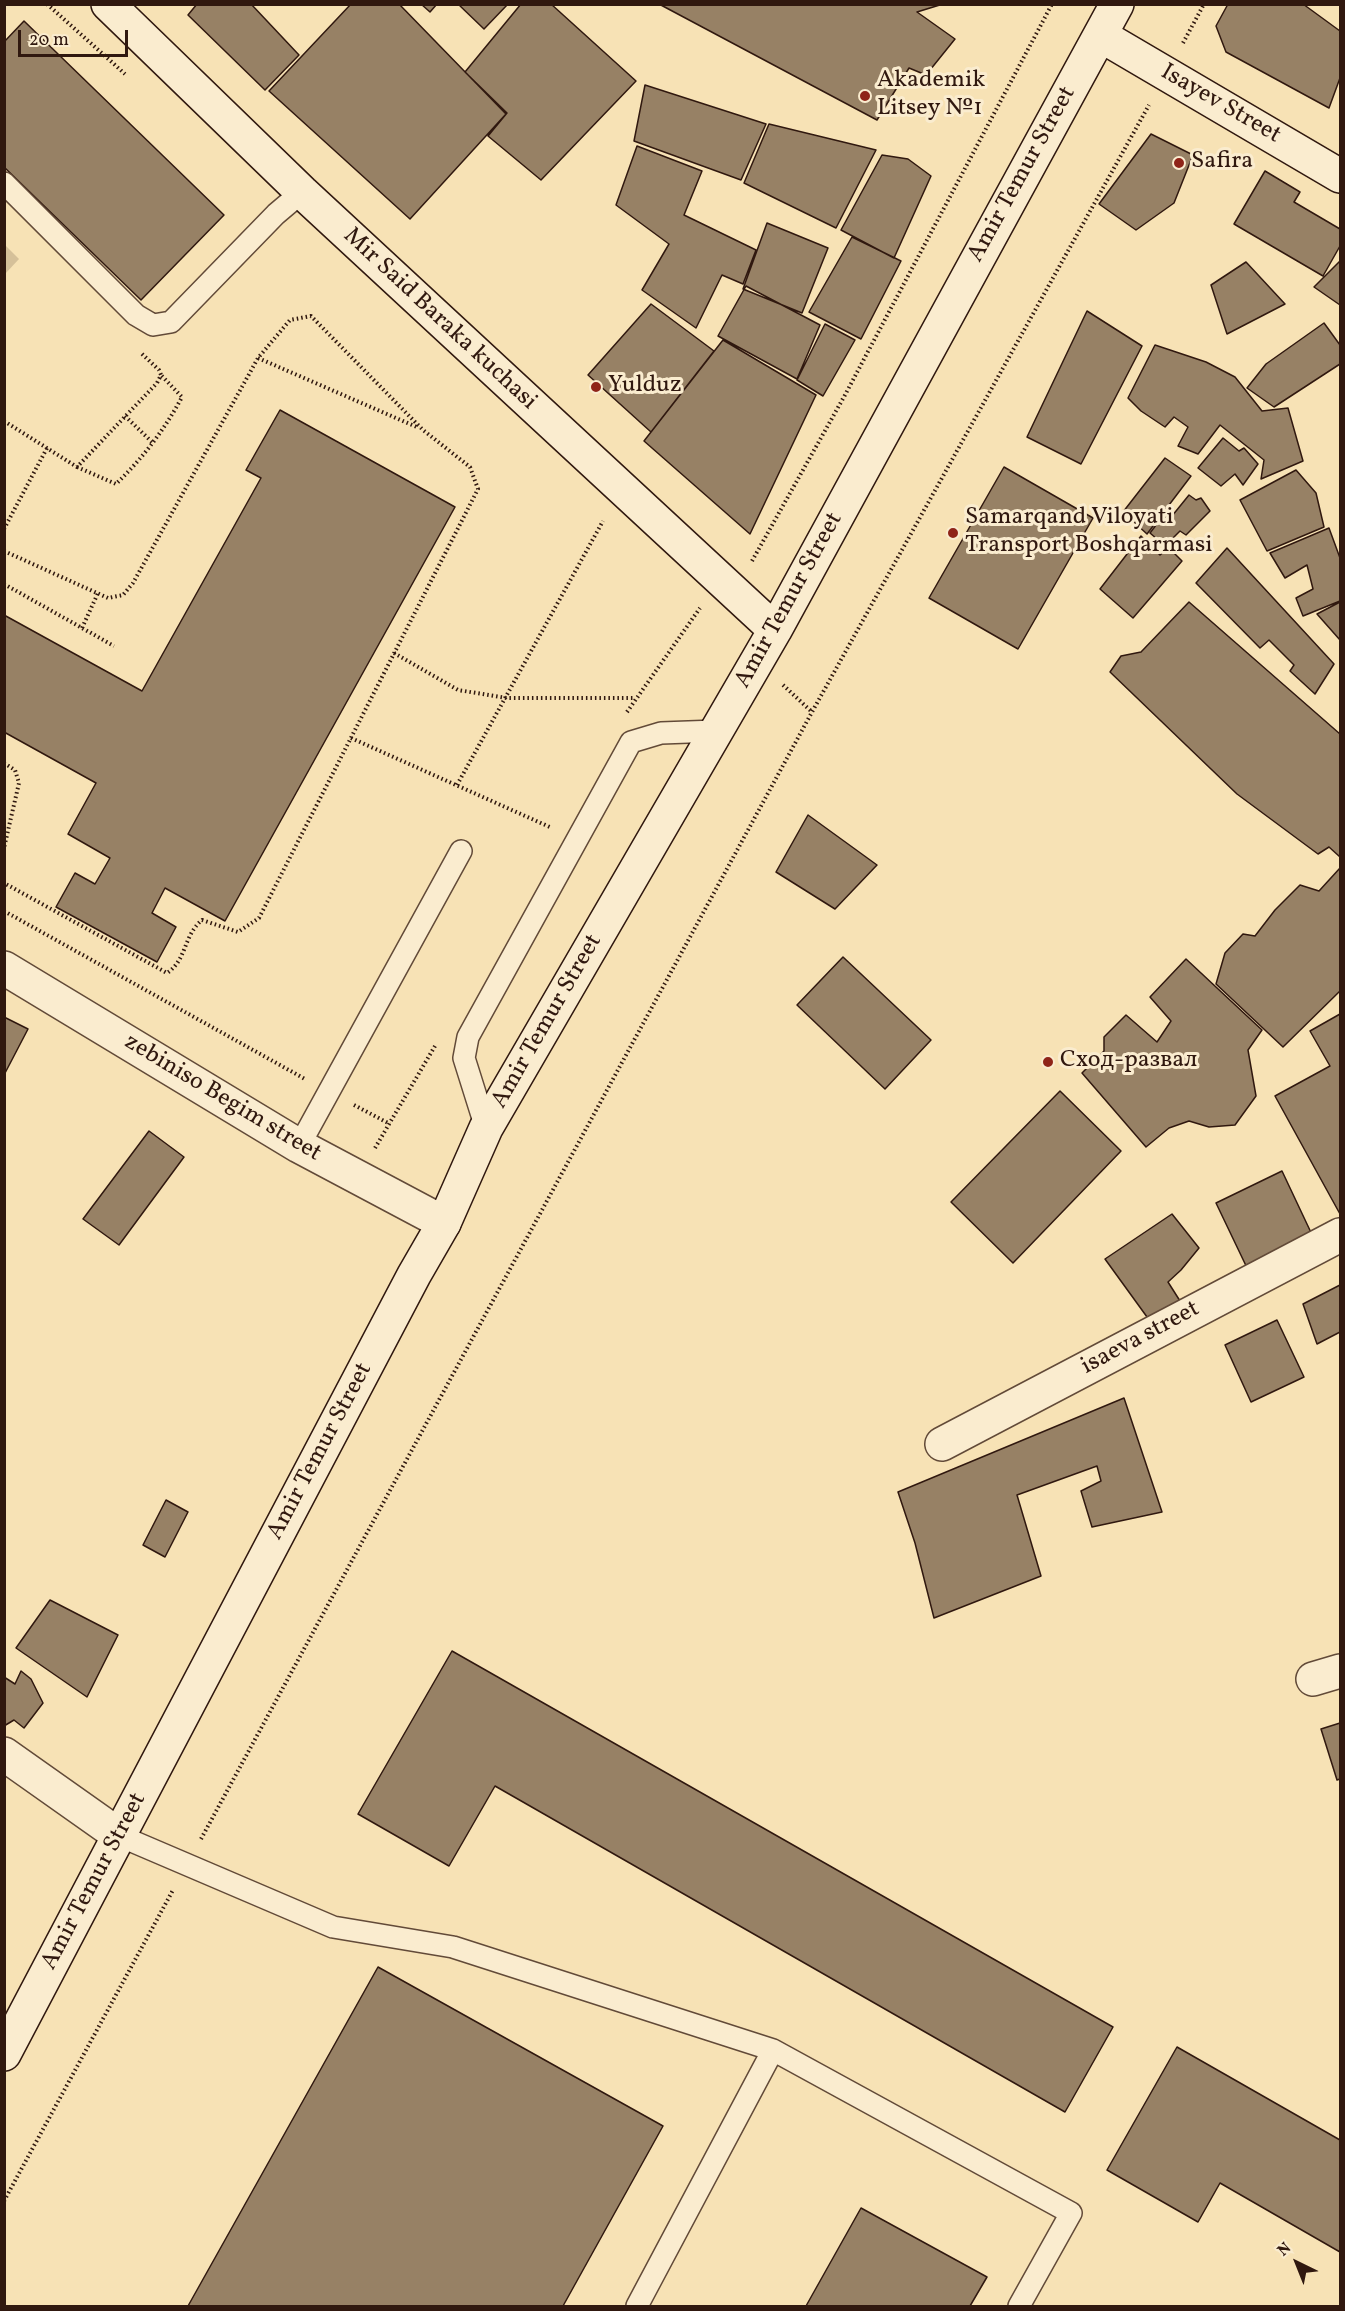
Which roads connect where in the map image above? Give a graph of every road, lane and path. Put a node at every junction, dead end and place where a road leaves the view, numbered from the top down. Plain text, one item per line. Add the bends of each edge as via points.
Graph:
1 (108, 4) edge
2 (1117, 4) edge
3 (1204, 4) edge
4 (1100, 35) junction
5 (1166, 74) junction
6 (1341, 176) edge
7 (4, 183) edge
8 (302, 192) junction
9 (134, 346) dead end
10 (258, 358) junction
11 (161, 375) junction
12 (125, 416) junction
13 (4, 421) edge
14 (423, 430) junction
15 (152, 442) junction
16 (47, 448) junction
17 (76, 466) junction
18 (603, 521) dead end
19 (4, 529) edge
20 (4, 550) edge
21 (4, 584) edge
22 (98, 593) junction
23 (82, 628) junction
24 (775, 630) junction
25 (114, 646) dead end
26 (394, 653) junction
27 (507, 698) junction
28 (634, 698) dead end
29 (716, 731) junction
30 (351, 738) junction
31 (4, 763) edge
32 (457, 785) junction
33 (558, 831) dead end
34 (4, 848) edge
35 (461, 851) dead end
36 (4, 883) edge
37 (4, 911) edge
38 (4, 968) edge
39 (328, 1092) junction
40 (390, 1124) dead end
41 (486, 1128) junction
42 (299, 1146) junction
43 (444, 1223) junction
44 (1341, 1234) edge
45 (942, 1444) dead end
46 (4, 1754) edge
47 (120, 1836) junction
48 (188, 1864) junction
49 (773, 2050) junction
50 (4, 2054) edge
51 (4, 2201) edge
52 (637, 2307) edge
53 (1019, 2307) edge

1 - 8 main road, Mir Said Baraka kuchasi
2 - 4 main road, Amir Temur Street
3 - 5 path
4 - 5 main road, Isayev Street
4 - 24 main road, Amir Temur Street
5 - 6 main road, Isayev Street
5 - 48 path via 812,712
7 - 8 lane via 136,315 153,325 171,322
8 - 24 main road, Mir Said Baraka kuchasi
9 - 11 path
10 - 14 path
10 - 14 path via 290,320 311,316
10 - 22 path via 133,583 123,595 108,598
11 - 12 path
11 - 15 path via 182,397
12 - 15 path
12 - 17 path
13 - 16 path
14 - 26 path via 470,467 478,489
15 - 17 path via 116,484
16 - 17 path
16 - 19 path
18 - 27 path
20 - 22 path
21 - 23 path
22 - 23 path
23 - 25 path
24 - 29 main road, Amir Temur Street
26 - 27 path via 458,690
26 - 30 path
27 - 28 path
27 - 32 path
29 - 41 main road, Amir Temur Street
29 - 41 lane via 661,733 631,742 468,1037 464,1058
30 - 32 path
30 - 36 path via 259,918 238,932 202,920 191,930 178,966 167,973
31 - 34 path via 15,770 19,783
32 - 33 path
35 - 39 lane
37 - 39 path
38 - 42 main road, zebiniso Begim street
39 - 40 path
39 - 42 lane
41 - 43 main road, Amir Temur Street
42 - 43 main road, zebiniso Begim street
43 - 47 main road, Amir Temur Street
44 - 45 main road, isaeva street
46 - 47 main road
47 - 48 lane
47 - 50 main road, Amir Temur Street
48 - 49 lane via 333,1927 453,1947
48 - 51 path
49 - 52 lane
49 - 53 lane via 1071,2213

